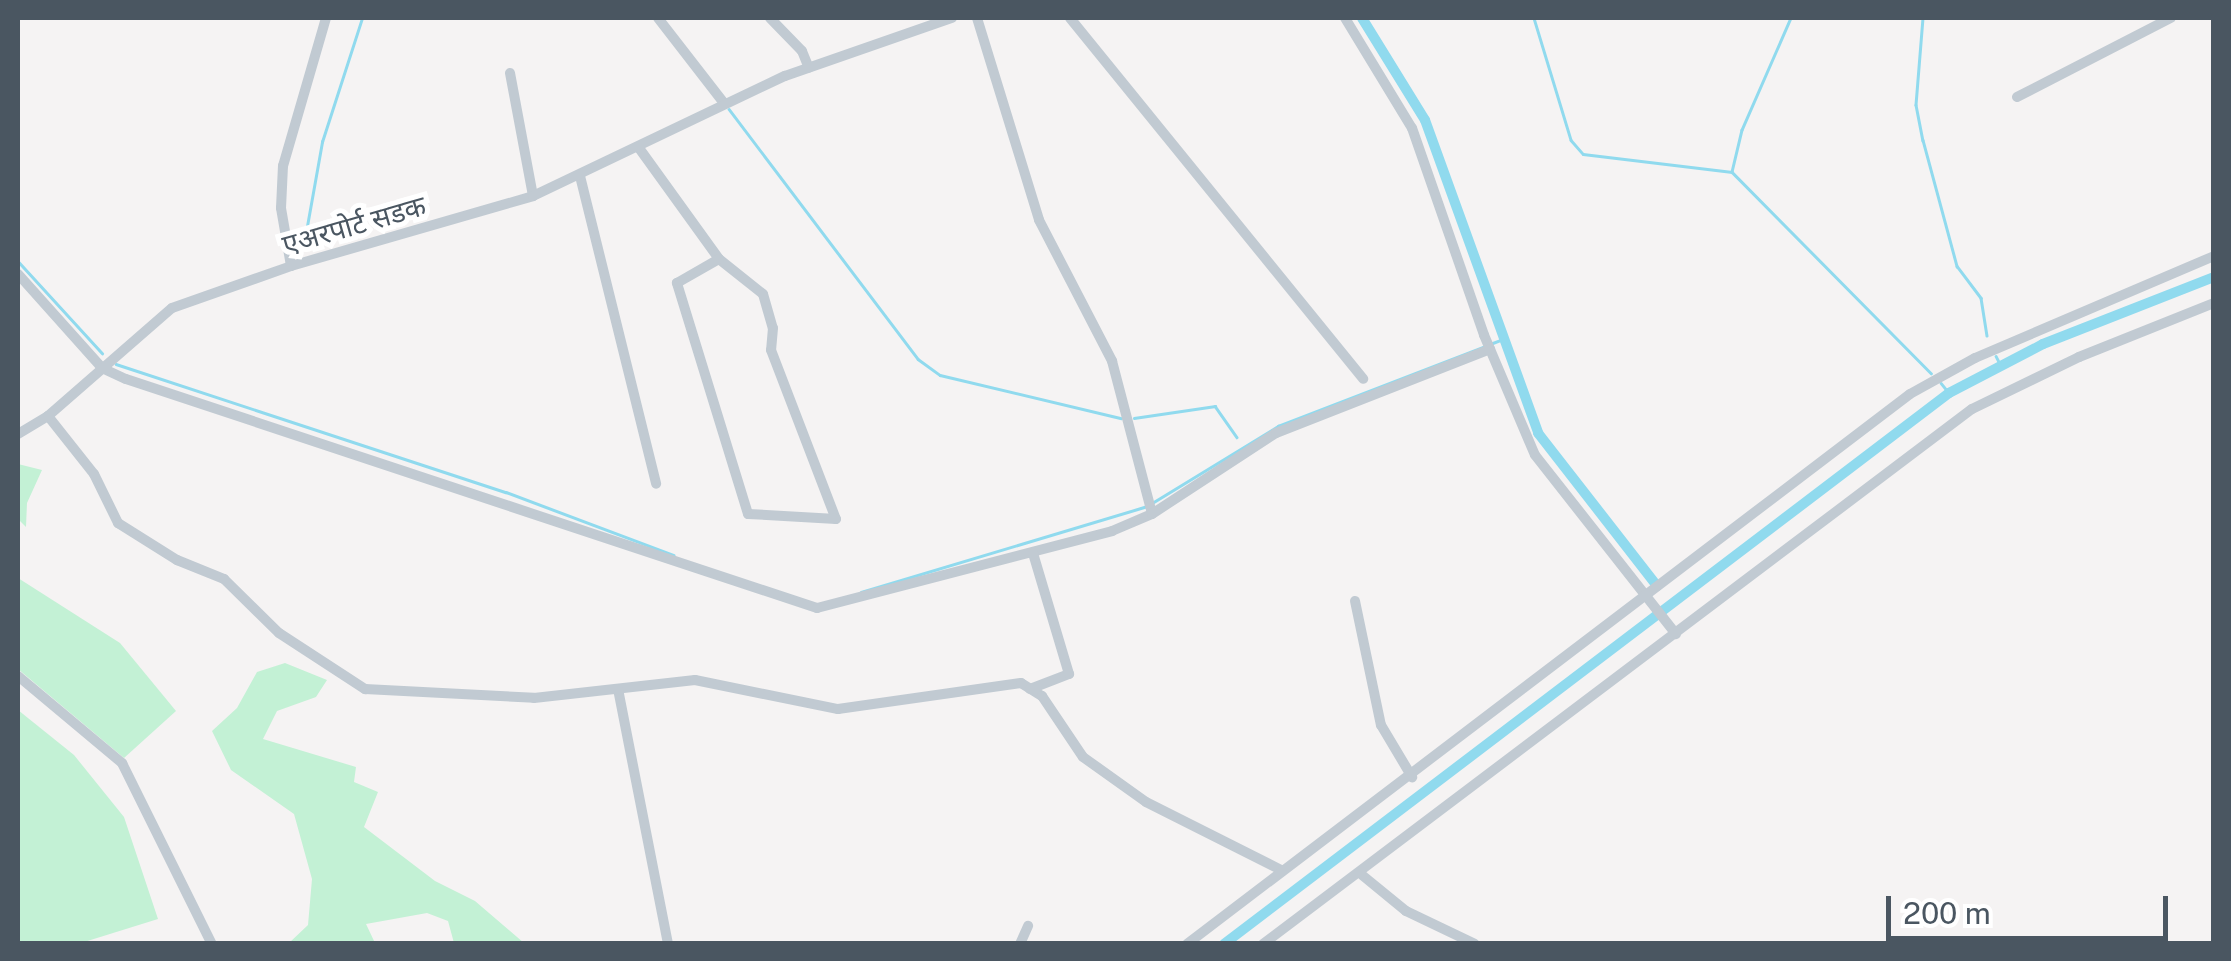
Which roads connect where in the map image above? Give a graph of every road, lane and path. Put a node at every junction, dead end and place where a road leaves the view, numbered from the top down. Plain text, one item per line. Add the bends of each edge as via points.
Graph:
1 (326, 18) edge
2 (658, 18) edge
3 (770, 18) edge
4 (952, 18) edge
5 (976, 18) edge
6 (1070, 18) edge
7 (1344, 18) edge
8 (2170, 18) edge
9 (809, 68) junction
10 (510, 72) dead end
11 (2017, 97) dead end
12 (726, 102) junction
13 (639, 148) junction
14 (580, 176) junction
15 (533, 196) junction
16 (2214, 256) edge
17 (718, 259) junction
18 (292, 266) junction
19 (18, 274) edge
20 (2214, 303) edge
21 (1488, 343) junction
22 (102, 368) junction
23 (1363, 380) dead end
24 (48, 416) junction
25 (18, 434) edge
26 (656, 484) dead end
27 (1152, 514) junction
28 (1033, 553) junction
29 (1649, 598) junction
30 (1355, 601) dead end
31 (1673, 630) junction
32 (18, 676) edge
33 (618, 688) junction
34 (1030, 689) junction
35 (1412, 777) junction
36 (1282, 870) junction
37 (1362, 875) junction
38 (1028, 926) dead end
39 (212, 944) edge
40 (668, 944) edge
41 (1020, 944) edge
42 (1187, 944) edge
43 (1263, 944) edge
44 (1475, 944) edge

1 - 18 street via 283,166
2 - 12 street
3 - 9 street via 802,50
4 - 9 street, एअरपोर्ट सडक
5 - 27 street via 1039,220 1112,361
6 - 23 street
7 - 21 street via 1412,128
8 - 11 street
9 - 12 street, एअरपोर्ट सडक
10 - 15 street
12 - 13 street, एअरपोर्ट सडक
13 - 14 street, एअरपोर्ट सडक
13 - 17 street
14 - 15 street, एअरपोर्ट सडक
14 - 26 street
15 - 18 street, एअरपोर्ट सडक
16 - 29 street via 1974,358 1910,394
17 - 17 street via 763,294 773,328 771,350 836,519 748,514 677,283
18 - 22 street, एअरपोर्ट सडक via 172,308
19 - 22 street
20 - 31 street via 1972,409
21 - 27 street via 1276,434
21 - 29 street via 1535,455
22 - 24 street, एअरपोर्ट सडक
22 - 28 street via 516,503 795,606 834,607
24 - 25 street, एअरपोर्ट सडक
24 - 33 street via 94,474 118,524 224,580 279,633 365,689 534,698
27 - 28 street
28 - 34 street via 1070,674
29 - 31 street
29 - 35 street
30 - 35 street via 1381,724
31 - 37 street
32 - 39 street via 122,763
33 - 34 street via 695,680 838,709 944,689 1021,683
33 - 40 street
34 - 36 street via 1082,757 1146,802
35 - 36 street
36 - 42 street
37 - 43 street
37 - 44 street via 1406,912
38 - 41 street

